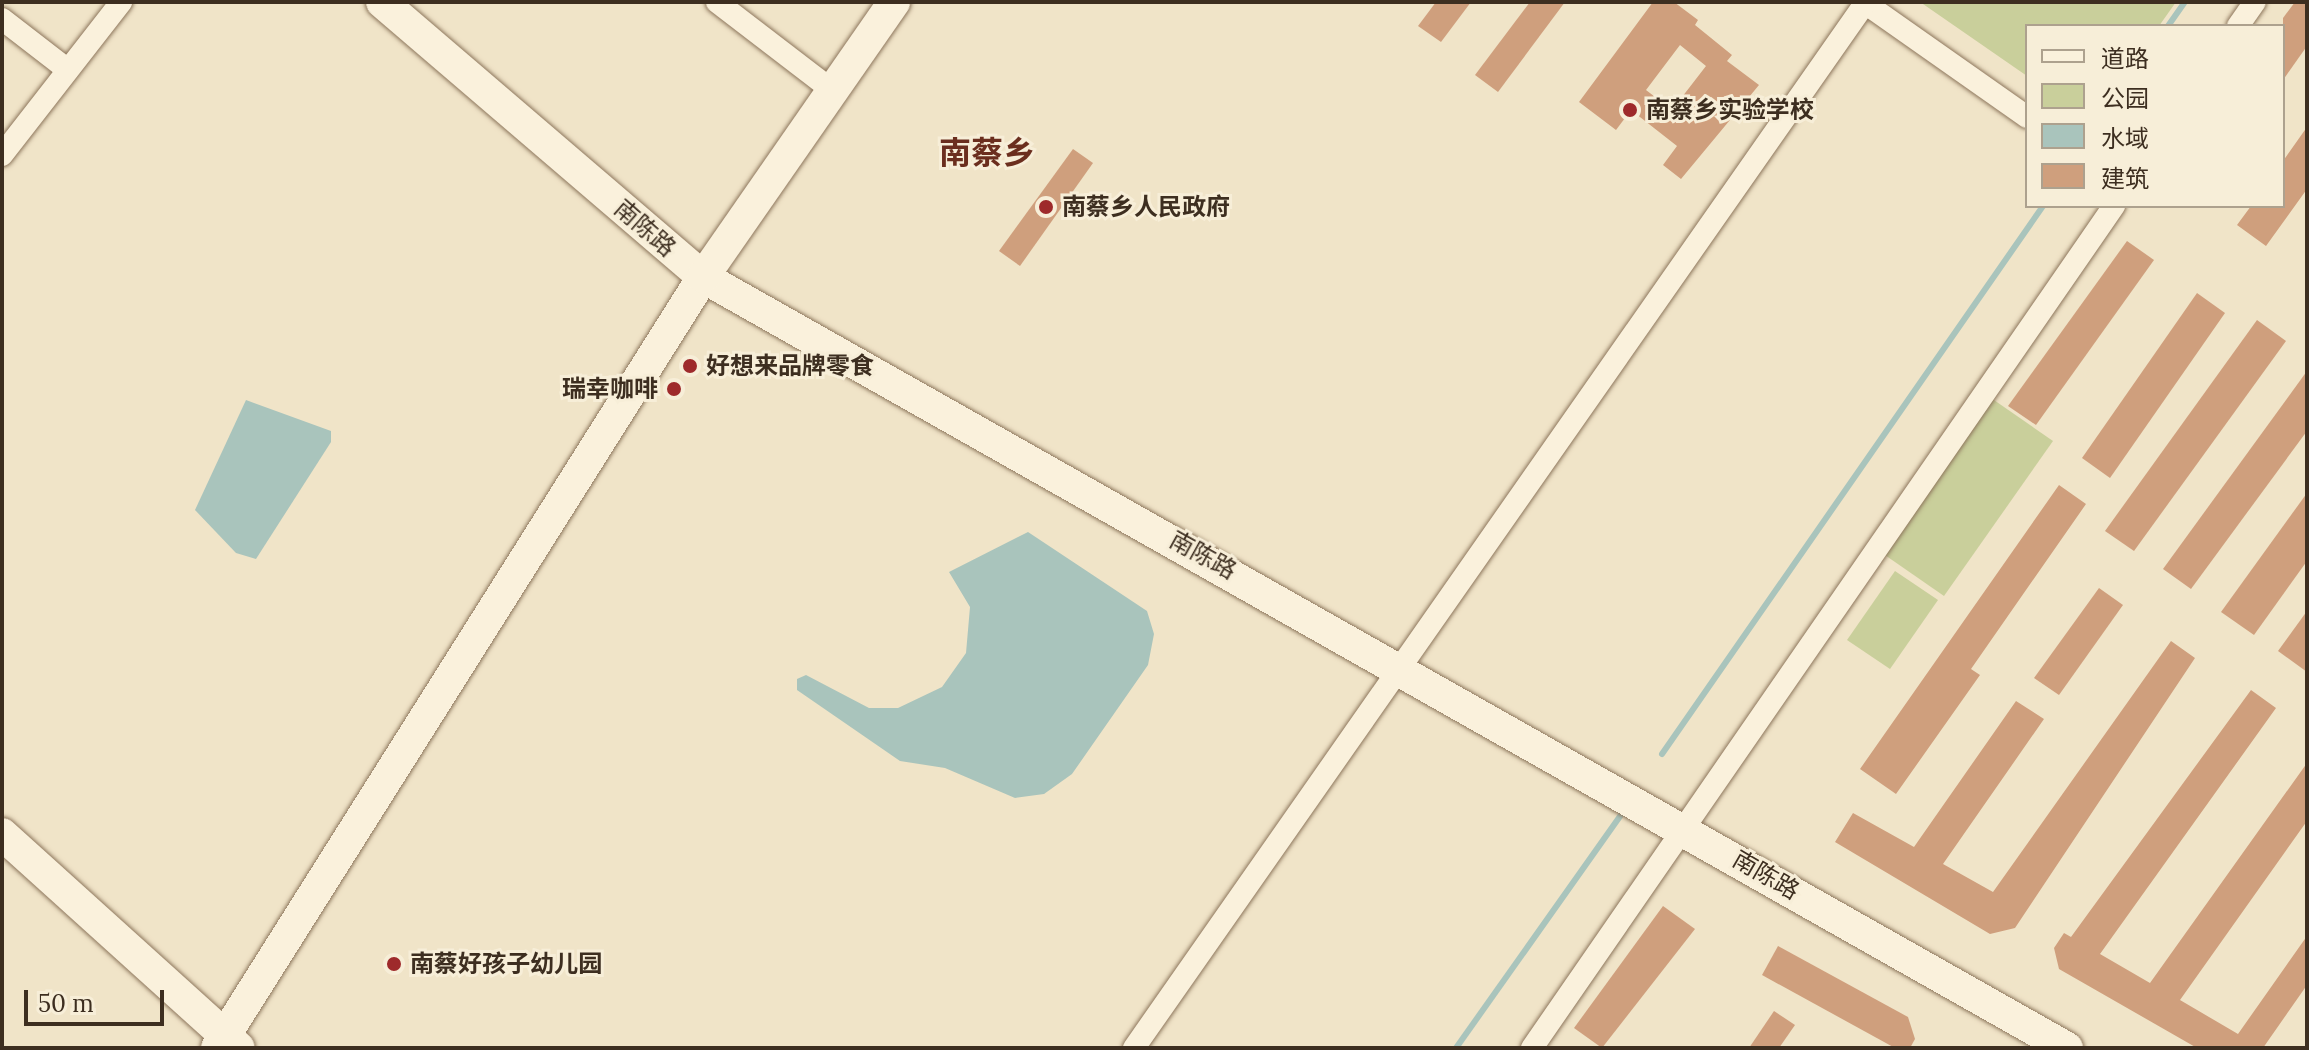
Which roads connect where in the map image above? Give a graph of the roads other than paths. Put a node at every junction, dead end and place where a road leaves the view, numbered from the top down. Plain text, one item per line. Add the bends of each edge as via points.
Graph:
1 (121, 2) edge
2 (382, 2) edge
3 (717, 2) edge
4 (894, 2) edge
5 (2255, 2) edge
6 (1866, 3) edge
7 (2, 19) edge
8 (2239, 24) edge
9 (68, 70) junction
10 (833, 91) junction
11 (2025, 116) edge
12 (2, 155) edge
13 (2113, 208) edge
14 (703, 277) junction
15 (1401, 666) junction
16 (1687, 829) junction
17 (2, 834) edge
18 (227, 1044) edge
19 (1134, 1048) edge
20 (1532, 1048) edge
21 (2067, 1048) edge

1 - 9 street
2 - 14 street, 南陈路
3 - 10 street
4 - 10 street
5 - 8 street
6 - 11 street
6 - 15 street
7 - 9 street
9 - 12 street
10 - 14 street
13 - 16 street
14 - 15 street, 南陈路
14 - 18 street
15 - 16 street, 南陈路
15 - 19 street
16 - 20 street
16 - 21 street, 南陈路
17 - 18 street

